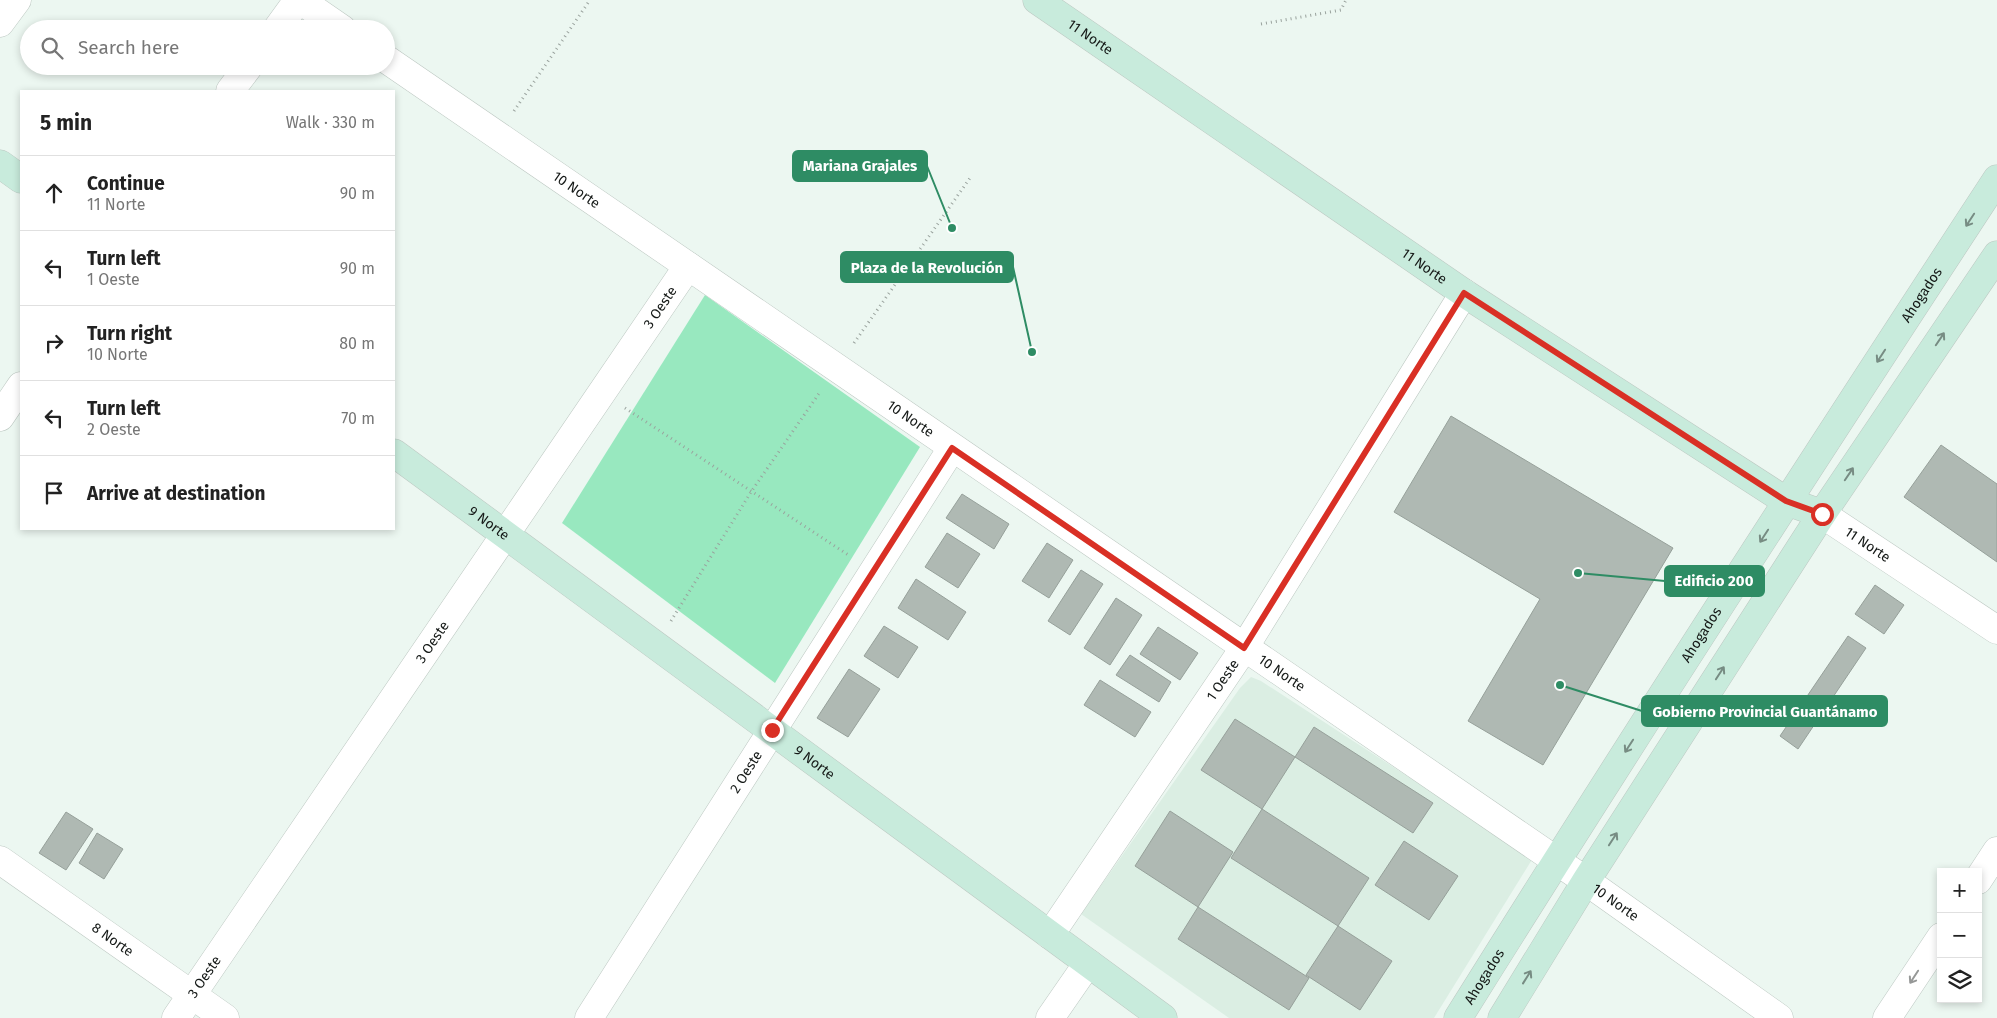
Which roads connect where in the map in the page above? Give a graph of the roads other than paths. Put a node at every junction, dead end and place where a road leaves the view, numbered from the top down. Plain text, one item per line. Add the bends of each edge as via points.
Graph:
1 (17, 0) edge
2 (299, 0) edge
3 (1037, 0) edge
4 (283, 20) edge
5 (329, 20) edge
6 (0, 23) edge
7 (395, 65) edge
8 (242, 75) edge
9 (231, 90) edge
10 (0, 164) edge
11 (20, 178) edge
12 (1997, 179) edge
13 (1997, 255) edge
14 (688, 266) junction
15 (1464, 293) junction
16 (20, 388) edge
17 (0, 418) edge
18 (952, 448) junction
19 (395, 454) edge
20 (1786, 501) junction
21 (1822, 514) junction
22 (504, 534) junction
23 (1997, 630) edge
24 (1244, 648) junction
25 (772, 730) junction
26 (1997, 851) edge
27 (0, 860) edge
28 (1556, 861) junction
29 (1982, 874) edge
30 (1586, 882) junction
31 (1050, 935) junction
32 (1937, 943) edge
33 (1088, 963) junction
34 (192, 995) junction
35 (176, 1018) edge
36 (225, 1018) edge
37 (589, 1018) edge
38 (1050, 1018) edge
39 (1163, 1018) edge
40 (1458, 1018) edge
41 (1502, 1018) edge
42 (1779, 1018) edge
43 (1887, 1018) edge

1 - 6 street
2 - 4 street
2 - 5 street
3 - 15 main road, 11 Norte
7 - 14 street, 10 Norte
8 - 9 street
10 - 11 main road
12 -> 20 main road, Ahogados
21 -> 13 main road
14 - 18 street, 10 Norte
14 - 22 street, 3 Oeste
15 - 20 main road, 11 Norte
15 - 24 street, 1 Oeste
16 - 17 street
18 - 24 street, 10 Norte
18 - 25 street, 2 Oeste
19 - 22 main road, 9 Norte
20 - 21 main road, 11 Norte
20 -> 28 main road, Ahogados
21 - 23 street, 11 Norte
30 -> 21 main road
22 - 25 main road, 9 Norte
22 - 34 street, 3 Oeste
24 - 28 street, 10 Norte
24 - 31 street, 1 Oeste
25 - 31 main road, 9 Norte
25 - 37 street, 2 Oeste
26 - 29 street
27 - 34 street, 8 Norte
28 - 30 street, 10 Norte
28 - 40 main road, Ahogados
41 -> 30 main road
30 - 42 street, 10 Norte
31 - 33 main road, 9 Norte
32 -> 43 street
33 - 38 street
33 - 39 main road, 9 Norte
34 - 35 street, 3 Oeste
34 - 36 street, 8 Norte

